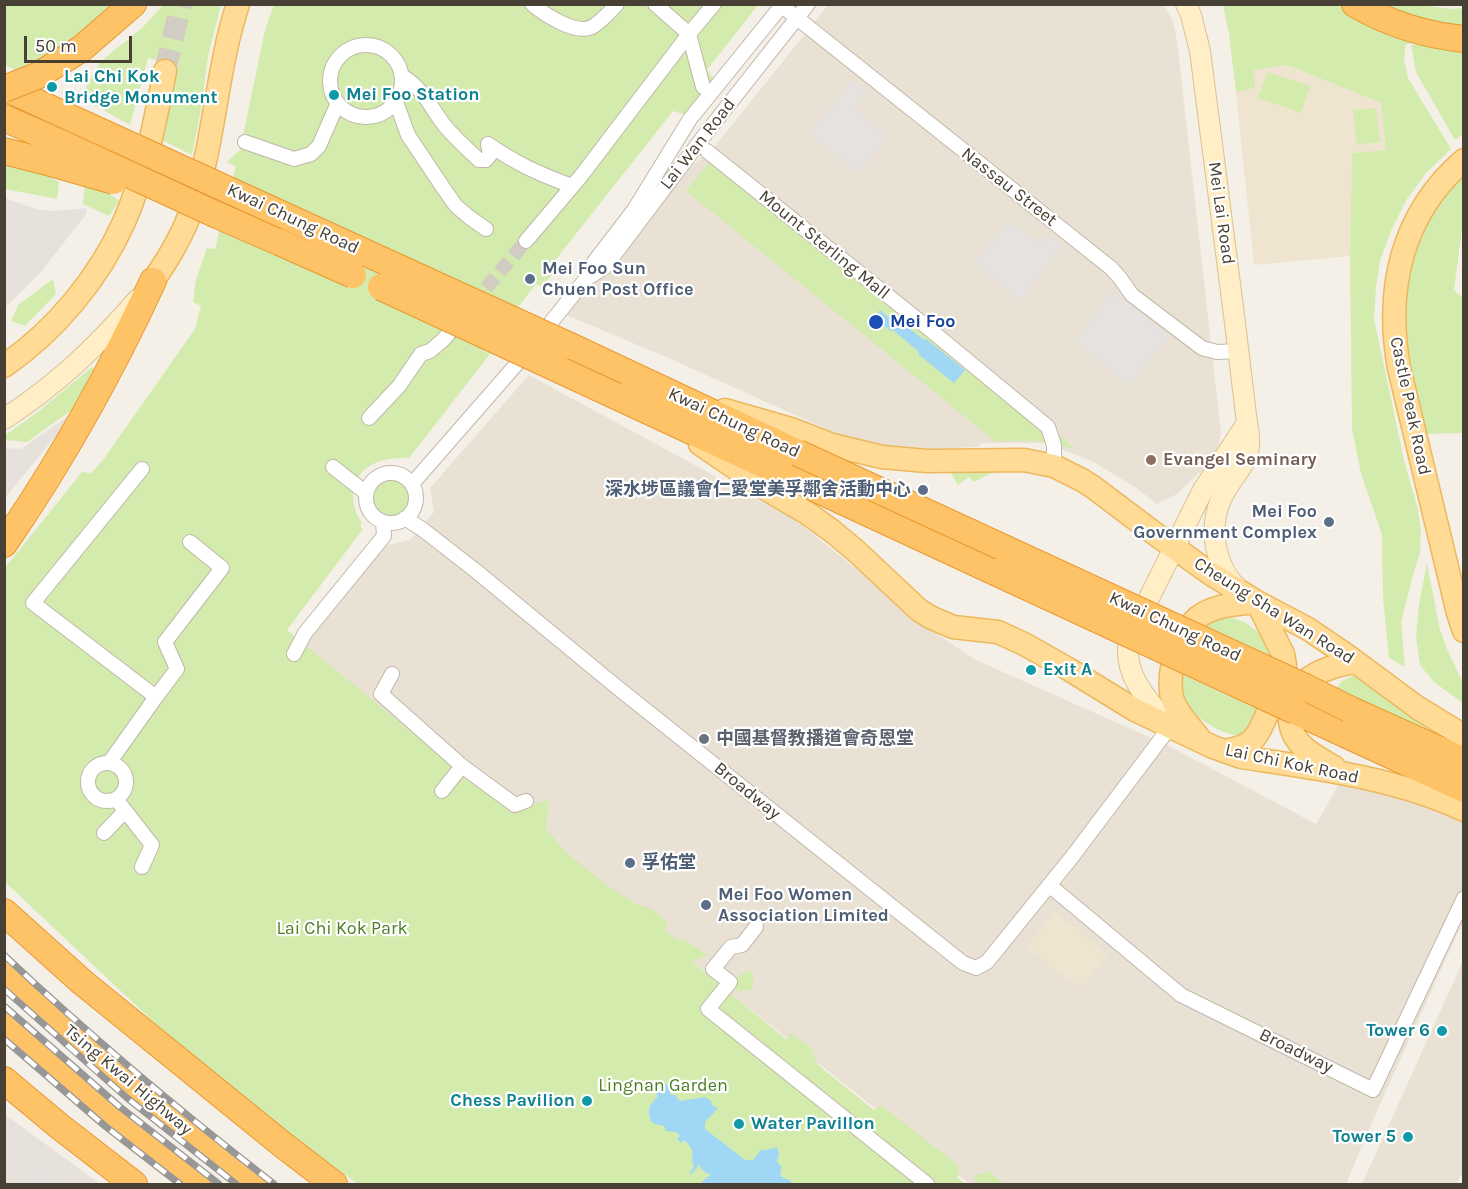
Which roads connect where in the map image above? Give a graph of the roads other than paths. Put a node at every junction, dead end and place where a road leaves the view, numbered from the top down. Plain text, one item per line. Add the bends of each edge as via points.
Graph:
1 (133, 4) edge
2 (238, 4) edge
3 (532, 4) edge
4 (558, 4) edge
5 (617, 4) edge
6 (655, 4) edge
7 (714, 4) edge
8 (808, 4) edge
9 (1186, 4) edge
10 (1355, 4) edge
11 (782, 5) edge
12 (549, 16) junction
13 (797, 18) junction
14 (689, 34) junction
15 (1464, 39) edge
16 (165, 71) tunnel mouth
17 (402, 76) junction
18 (703, 87) dead end
19 (4, 88) edge
20 (396, 102) junction
21 (338, 105) junction
22 (4, 118) edge
23 (245, 141) dead end
24 (4, 151) edge
25 (707, 151) dead end
26 (1464, 160) edge
27 (572, 186) junction
28 (172, 195) junction
29 (486, 229) dead end
30 (526, 241) tunnel mouth
31 (585, 280) junction
32 (153, 281) junction
33 (486, 288) tunnel mouth
34 (1239, 351) junction
35 (4, 366) edge
36 (677, 396) junction
37 (369, 418) dead end
38 (4, 419) edge
39 (667, 421) junction
40 (1247, 423) junction
41 (1054, 466) junction
42 (333, 467) dead end
43 (142, 469) dead end
44 (412, 484) junction
45 (366, 493) junction
46 (405, 518) junction
47 (383, 522) junction
48 (190, 542) dead end
49 (4, 544) edge
50 (1175, 549) junction
51 (1251, 598) junction
52 (1148, 600) dead end
53 (1193, 622) dead end
54 (1464, 631) edge
55 (1128, 648) dead end
56 (294, 654) dead end
57 (1355, 662) junction
58 (1285, 665) dead end
59 (1172, 668) dead end
60 (392, 674) dead end
61 (1311, 677) dead end
62 (156, 697) junction
63 (1268, 712) dead end
64 (1344, 720) junction
65 (1290, 722) dead end
66 (1170, 727) junction
67 (1464, 736) edge
68 (1201, 741) junction
69 (1224, 751) junction
70 (1464, 762) edge
71 (109, 763) junction
72 (462, 766) junction
73 (1345, 774) junction
74 (1464, 789) edge
75 (442, 791) dead end
76 (116, 799) junction
77 (526, 801) dead end
78 (1464, 810) edge
79 (125, 812) junction
80 (104, 833) dead end
81 (142, 867) dead end
82 (1049, 885) junction
83 (1464, 898) edge
84 (4, 912) edge
85 (756, 927) dead end
86 (4, 972) edge
87 (4, 1024) edge
88 (4, 1080) edge
89 (134, 1185) edge
90 (197, 1185) edge
91 (254, 1185) edge
92 (334, 1185) edge
93 (927, 1185) edge

1 - 19 highway, bridge via 81,49 37,76
2 - 32 main road via 193,207 170,257
3 - 12 street
4 - 12 street
5 - 12 street via 592,27 582,29
6 - 14 street
7 - 14 street
8 - 13 street, Lai Wan Road
9 - 34 main road, Mei Lai Road via 1200,51
10 - 15 highway via 1404,27
11 - 13 street, Nassau Street
11 - 31 street, Lai Wan Road via 690,119
13 - 31 street, Lai Wan Road via 605,267
13 - 34 street, Nassau Street via 1111,268 1132,294 1202,348
14 - 18 street
14 - 27 street
16 - 35 main road via 141,174 115,239 68,309
17 - 20 street
17 - 21 street via 389,52 364,44 350,47 339,55 328,80
17 - 27 street via 418,87 446,127 479,160 490,155 488,144 534,172
19 - 36 highway, Kwai Chung Road, bridge
20 - 21 street via 375,117 348,113
20 - 29 street via 408,135 456,206
21 - 23 street via 319,146 302,158 294,159
22 - 28 highway, Kwai Chung Road, bridge
24 - 28 highway, bridge
25 - 41 street, Mount Sterling Mall via 1048,427 1054,445
26 - 54 main road, Castle Peak Road via 1437,187 1409,236 1396,279 1393,332 1401,379
27 - 30 street
28 - 39 highway, Kwai Chung Road, bridge via 392,292
31 - 44 street, Lai Wan Road
32 - 38 main road via 112,330 63,376
32 - 49 highway via 98,392
33 - 37 street via 443,340 421,354 399,386
34 - 40 main road, Mei Lai Road
36 - 41 main road, Cheung Sha Wan Road via 866,454 912,460 1024,460
36 - 64 highway, Kwai Chung Road, bridge
39 - 64 highway, Kwai Chung Road, bridge
39 - 66 main road, Lai Chi Kok Road via 832,531 930,617 953,627 998,632
40 - 50 main road via 1203,490
40 - 51 main road, Mei Lai Road via 1250,447 1244,466 1221,500 1214,525 1220,560 1233,584
41 - 50 main road, Cheung Sha Wan Road via 1094,487
42 - 45 street
43 - 62 street via 33,603
44 - 45 street via 401,475 386,473 373,480
44 - 46 street via 416,499
45 - 47 street via 371,514
46 - 47 street
46 - 82 street, Broadway via 963,963 975,968 987,962
47 - 56 street via 384,536 305,633
48 - 62 street via 222,568 165,642 177,669
50 - 51 main road, Cheung Sha Wan Road
50 - 52 main road
51 - 53 main road via 1213,609
51 - 57 main road, Cheung Sha Wan Road via 1308,629
51 - 58 main road via 1283,654
55 - 66 main road via 1127,658 1135,681
57 - 61 main road via 1327,668
57 - 67 main road, Cheung Sha Wan Road
59 - 68 main road via 1169,685 1174,706
60 - 72 street via 381,694
62 - 71 street
63 - 69 main road via 1248,745
64 - 70 highway, Kwai Chung Road
64 - 74 highway, Kwai Chung Road
65 - 73 main road via 1291,731 1306,750
66 - 68 main road, Lai Chi Kok Road
66 - 82 street, Broadway
68 - 69 main road, Lai Chi Kok Road
69 - 73 main road, Lai Chi Kok Road
71 - 76 street via 120,768 126,780 125,790
71 - 76 street via 93,768 87,784 98,799
72 - 75 street
72 - 77 street via 515,806
73 - 78 main road, Lai Chi Kok Road via 1431,796
76 - 79 street
79 - 80 street
79 - 81 street via 152,845
82 - 83 street, Broadway via 1181,995 1373,1090
84 - 92 highway via 82,982
85 - 93 street via 742,945 731,947 713,969 730,982 708,1010
86 - 91 highway, Tsing Kwai Highway via 135,1088
87 - 90 highway, Tsing Kwai Highway
88 - 89 highway

